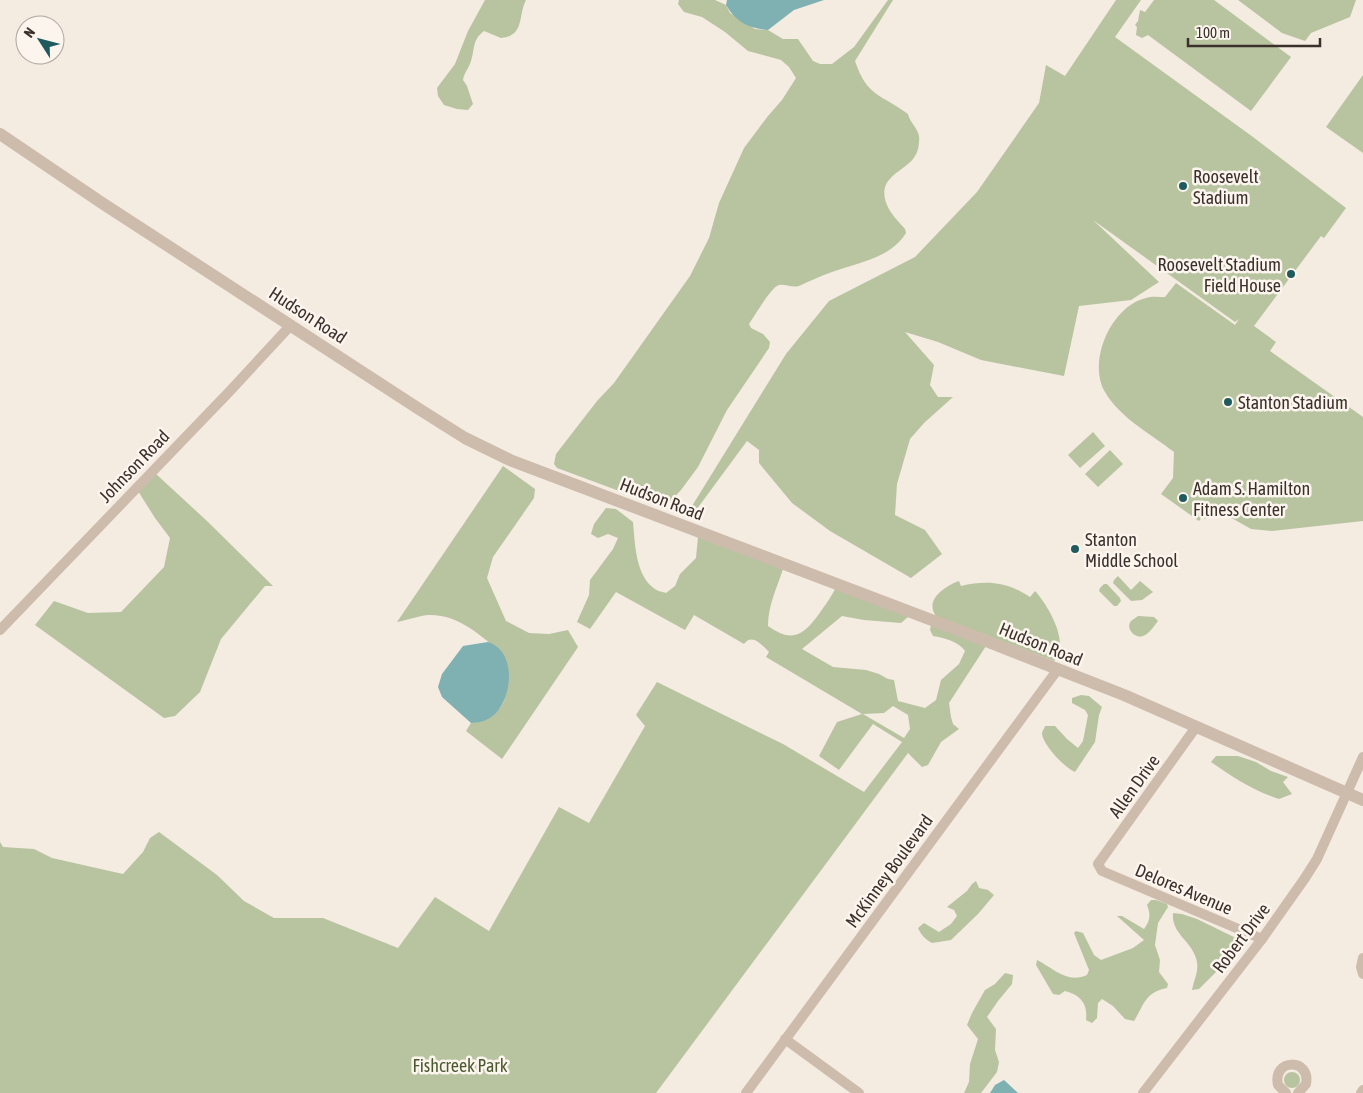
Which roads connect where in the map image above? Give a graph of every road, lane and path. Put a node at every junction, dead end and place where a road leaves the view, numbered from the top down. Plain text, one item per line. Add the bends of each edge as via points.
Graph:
1 (0, 134) edge
2 (291, 325) junction
3 (0, 630) edge
4 (1058, 669) junction
5 (1196, 727) junction
6 (1363, 756) edge
7 (1346, 793) junction
8 (1363, 800) edge
9 (1098, 864) joint
10 (1262, 939) junction
11 (1363, 958) edge
12 (1363, 974) edge
13 (785, 1039) junction
14 (1304, 1092) edge
15 (746, 1093) edge
16 (859, 1093) edge
17 (1143, 1093) edge
18 (1286, 1093) edge

1 - 2 street, Hudson Road
2 - 3 street, Johnson Road
2 - 4 street, Hudson Road via 457,433 503,457
4 - 5 street, Hudson Road
4 - 13 street, McKinney Boulevard
5 - 7 street, Hudson Road
5 - 9 street, Allen Drive
6 - 7 street, Robert Drive
7 - 8 street, Hudson Road
7 - 10 street, Robert Drive via 1314,865
9 - 10 street, Delores Avenue via 1102,871
10 - 17 street, Robert Drive
11 - 12 street via 1360,967
13 - 15 street, McKinney Boulevard
13 - 16 street
14 - 18 street via 1307,1080 1304,1071 1297,1065 1288,1065 1280,1071 1277,1080

